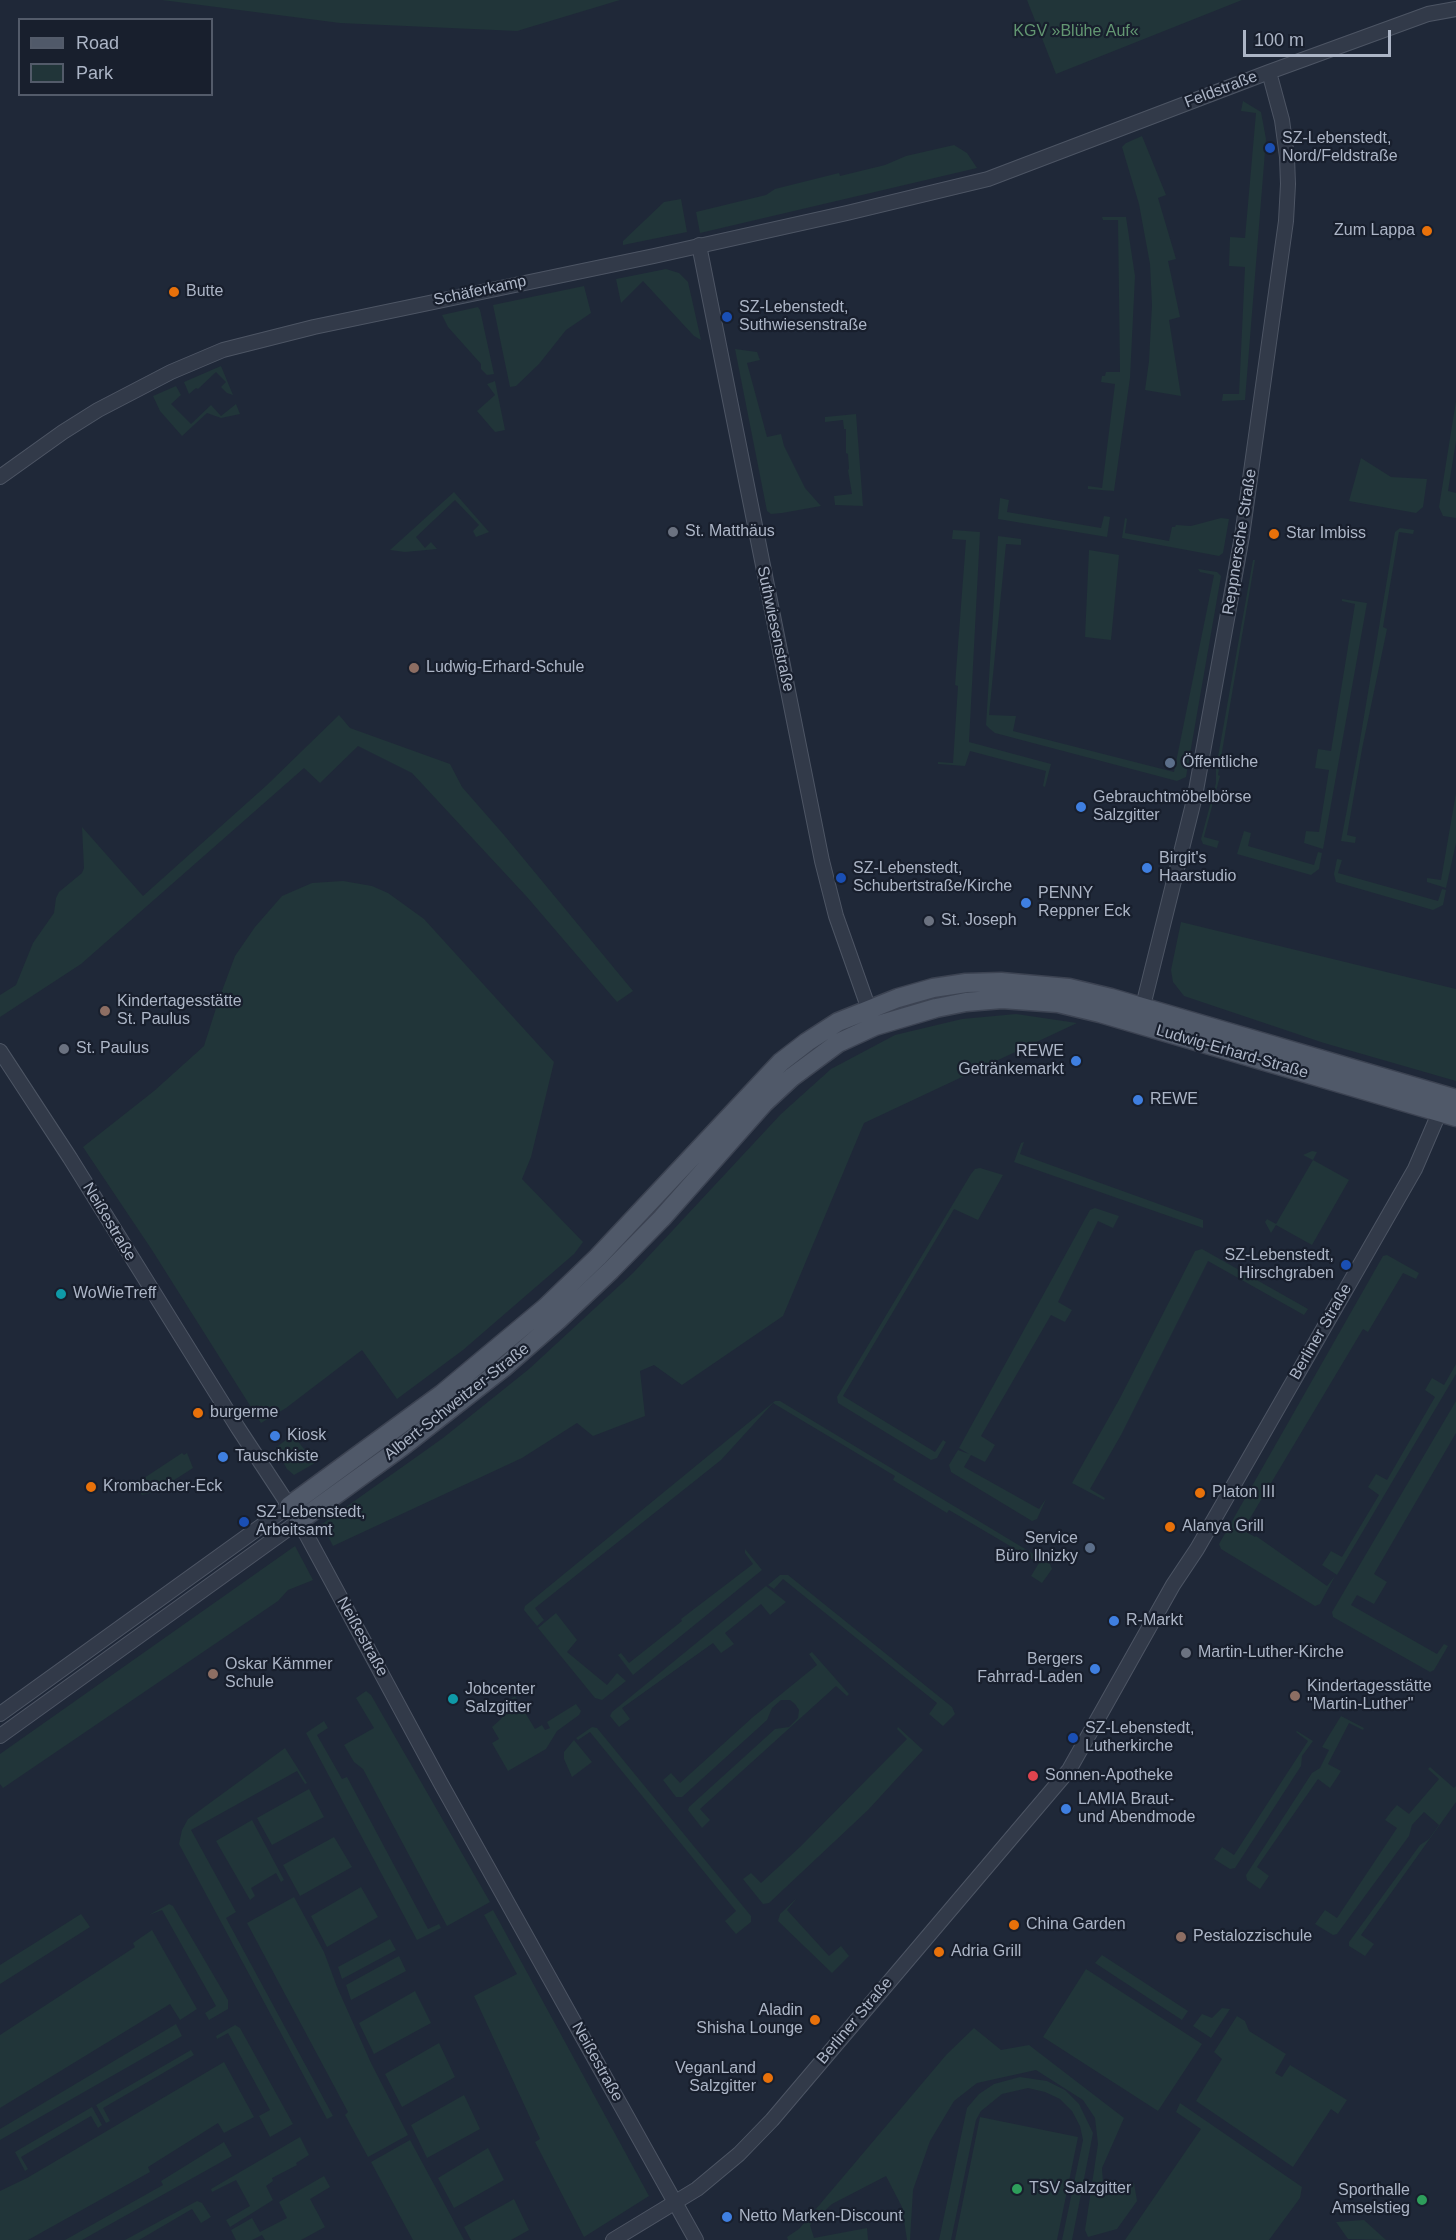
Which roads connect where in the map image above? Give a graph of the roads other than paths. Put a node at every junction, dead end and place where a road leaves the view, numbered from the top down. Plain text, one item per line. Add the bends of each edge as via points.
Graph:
1 (1456, 9) edge
2 (1269, 72) junction
3 (988, 179) joint
4 (699, 245) junction
5 (0, 477) edge
6 (1143, 1007) junction
7 (871, 1017) junction
8 (1138, 1025) junction
9 (0, 1050) edge
10 (1450, 1106) edge
11 (294, 1513) junction
12 (0, 1714) edge
13 (0, 1736) edge
14 (675, 2203) junction
15 (613, 2240) edge
16 (696, 2240) edge

1 - 2 street, Feldstraße via 1428,14
2 - 3 street, Feldstraße
2 - 6 street, Reppnersche Straße via 1287,157 1283,244 1242,536 1195,796
3 - 4 street, Schäferkamp
4 - 5 street, Schäferkamp via 222,350 98,410
4 - 7 street, Suthwiesenstraße via 822,861 836,916
6 - 7 main road, Albert-Schweitzer-Straße via 1069,988 1001,982 933,988
6 - 8 street, Ludwig-Erhard-Straße
6 - 10 main road, Ludwig-Erhard-Straße
7 - 8 main road, Albert-Schweitzer-Straße via 1002,999 1058,1003
7 - 11 main road, Albert-Schweitzer-Straße via 838,1022 781,1062 598,1257 537,1315
8 - 10 main road, Ludwig-Erhard-Straße
9 - 11 street, Neißestraße
10 - 14 street, Berliner Straße via 1197,1549 1186,1579 1088,1754 1069,1770 772,2120 739,2154
11 - 12 street, Albert-Schweitzer-Straße
11 - 13 street, Albert-Schweitzer-Straße
11 - 14 street, Neißestraße
14 - 15 street, Berliner Straße
14 - 16 street, Neißestraße

